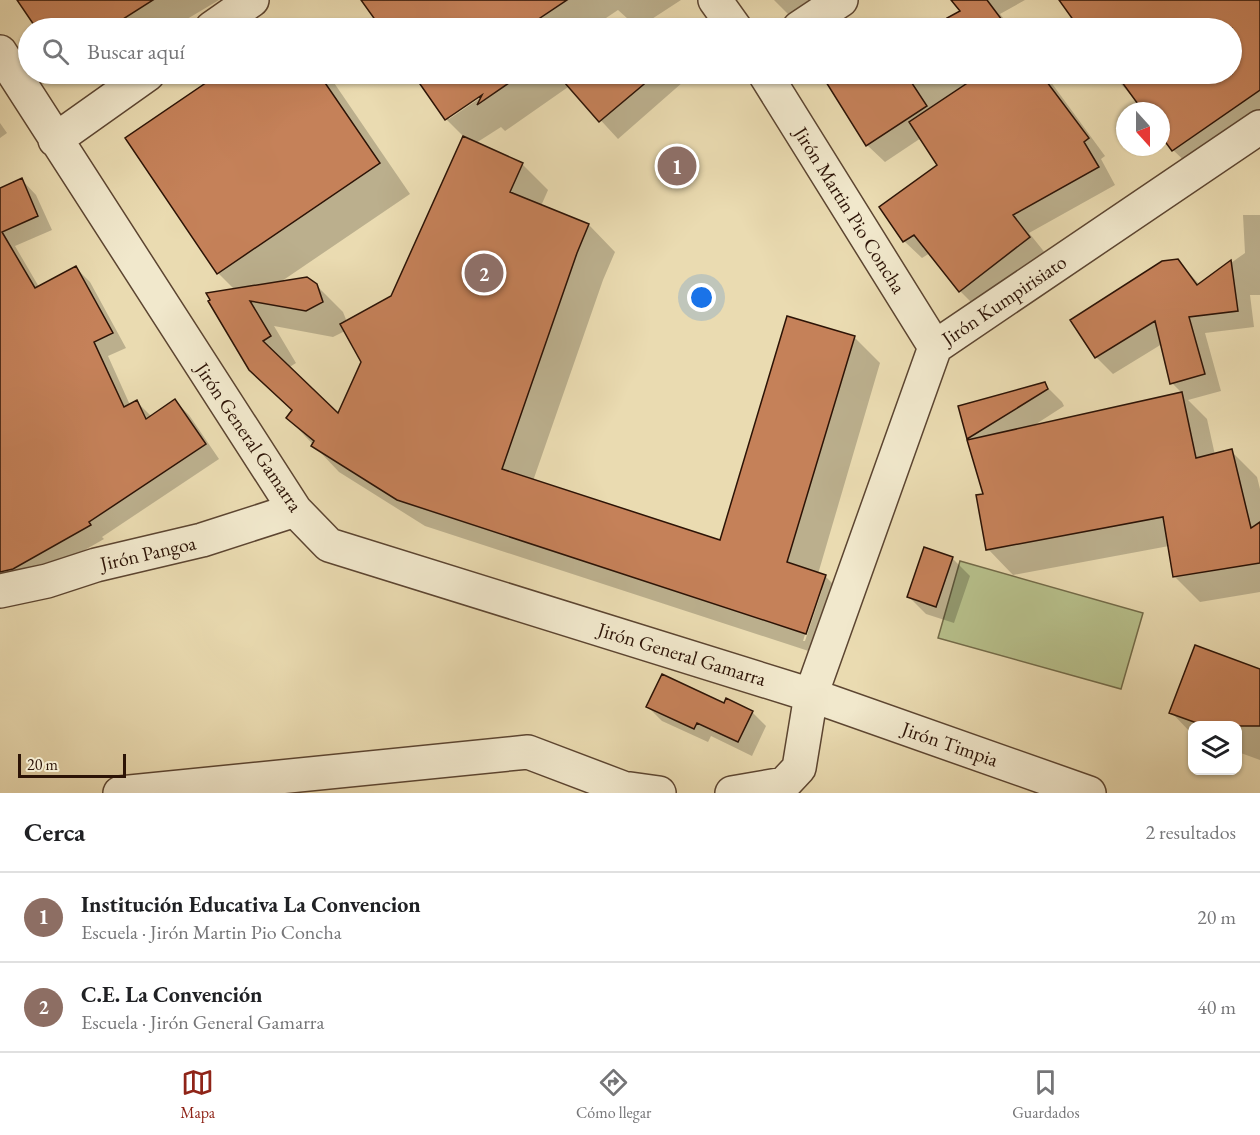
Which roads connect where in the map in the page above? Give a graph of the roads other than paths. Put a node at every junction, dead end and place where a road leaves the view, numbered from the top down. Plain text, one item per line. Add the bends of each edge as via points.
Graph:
1 (252, 0) edge
2 (715, 0) edge
3 (841, 0) edge
4 (226, 18) edge
5 (728, 18) edge
6 (814, 18) edge
7 (0, 52) edge
8 (18, 81) edge
9 (20, 84) edge
10 (134, 84) edge
11 (771, 84) edge
12 (1260, 127) edge
13 (55, 140) junction
14 (935, 347) junction
15 (295, 510) junction
16 (0, 591) edge
17 (811, 695) junction
18 (120, 793) edge
19 (659, 793) edge
20 (732, 793) edge
21 (1089, 793) edge

1 - 4 street
2 - 5 street
3 - 6 street
7 - 8 street, Jirón General Gamarra
9 - 13 street, Jirón General Gamarra
10 - 13 street
11 - 14 street, Jirón Martin Pio Concha
12 - 14 street, Jirón Kumpirisiato
13 - 15 street, Jirón General Gamarra
14 - 17 street, Jirón Kumpirisiato
15 - 16 street, Jirón Pangoa via 202,540
15 - 17 street, Jirón General Gamarra via 329,545
17 - 20 street, Jirón Kumpirisiato via 799,768 784,784
17 - 21 street, Jirón Timpia
18 - 19 street via 528,752 623,788

